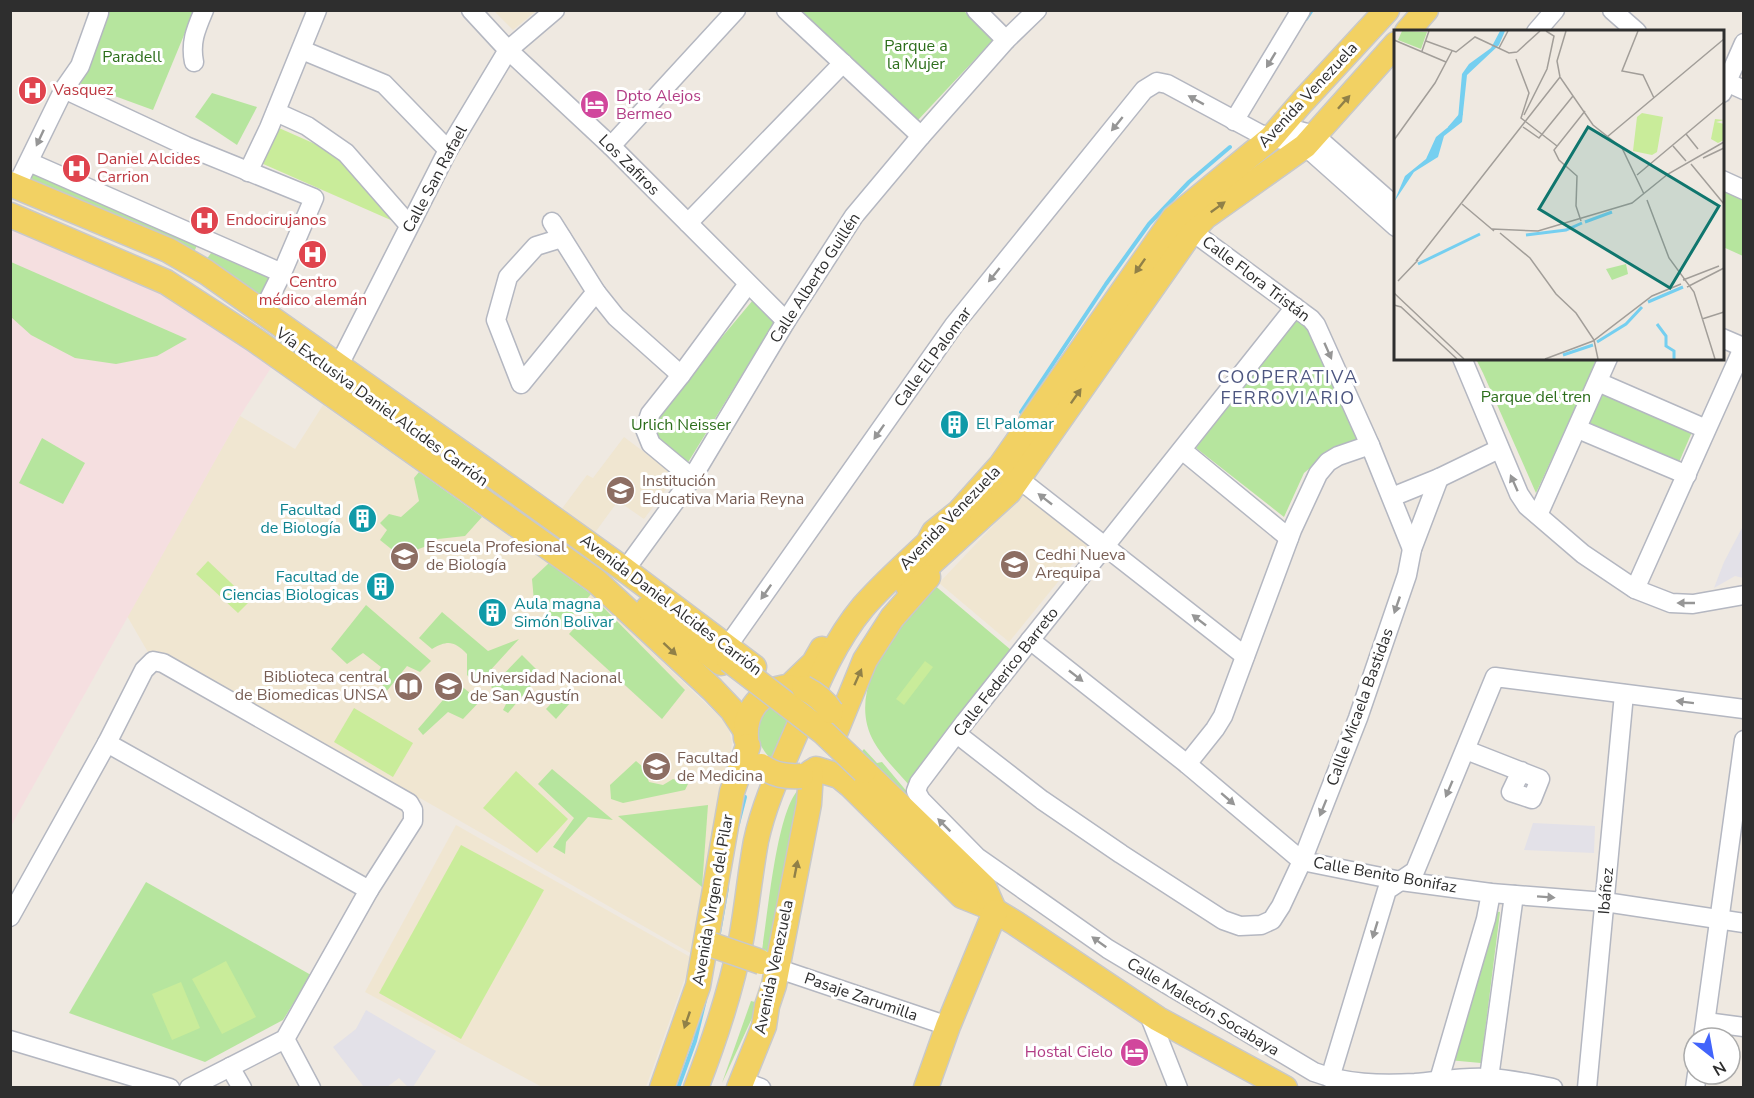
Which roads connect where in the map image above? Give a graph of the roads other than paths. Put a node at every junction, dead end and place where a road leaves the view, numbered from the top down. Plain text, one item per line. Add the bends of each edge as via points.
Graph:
1 (204, 10) edge
2 (317, 10) edge
3 (471, 10) edge
4 (555, 10) edge
5 (736, 10) edge
6 (786, 10) edge
7 (976, 10) edge
8 (1037, 10) edge
9 (1301, 10) edge
10 (1387, 10) edge
11 (1426, 10) edge
12 (1555, 10) edge
13 (1612, 10) edge
14 (99, 13) dead end
15 (1409, 30) edge
16 (1538, 30) edge
17 (1635, 30) edge
18 (1006, 40) junction
19 (1743, 43) edge
20 (1394, 45) edge
21 (302, 50) junction
22 (508, 50) junction
23 (194, 62) dead end
24 (843, 63) junction
25 (1729, 87) edge
26 (64, 89) junction
27 (276, 112) junction
28 (1236, 122) junction
29 (1269, 132) junction
30 (921, 135) junction
31 (1310, 140) junction
32 (611, 146) junction
33 (448, 150) junction
34 (29, 162) junction
35 (248, 172) junction
36 (1724, 181) edge
37 (1743, 190) edge
38 (1392, 198) edge
39 (13, 203) edge
40 (552, 222) dead end
41 (688, 223) junction
42 (1183, 224) junction
43 (409, 225) junction
44 (1394, 226) edge
45 (562, 238) junction
46 (282, 273) junction
47 (748, 284) junction
48 (596, 292) junction
49 (1295, 307) junction
50 (263, 311) junction
51 (786, 321) junction
52 (1724, 339) edge
53 (1743, 347) edge
54 (1463, 360) edge
55 (1607, 360) edge
56 (339, 364) junction
57 (681, 375) junction
58 (1598, 382) junction
59 (1578, 429) junction
60 (1706, 429) junction
61 (1370, 445) junction
62 (1499, 449) junction
63 (1182, 450) junction
64 (1010, 472) junction
65 (1687, 475) junction
66 (692, 478) junction
67 (1438, 478) junction
68 (1392, 497) junction
69 (1538, 515) junction
70 (1289, 538) junction
71 (941, 540) junction
72 (1106, 547) junction
73 (1412, 549) junction
74 (625, 570) junction
75 (1635, 589) junction
76 (1743, 595) edge
77 (1030, 640) junction
78 (1245, 656) junction
79 (727, 658) junction
80 (792, 687) junction
81 (1624, 694) junction
82 (1743, 709) edge
83 (834, 721) junction
84 (957, 734) junction
85 (1743, 740) edge
86 (107, 743) junction
87 (751, 749) junction
88 (1466, 750) junction
89 (1188, 764) junction
90 (1521, 771) dead end
91 (809, 773) junction
92 (919, 783) joint
93 (1302, 861) junction
94 (1401, 881) junction
95 (369, 890) junction
96 (1491, 893) junction
97 (1514, 895) junction
98 (1605, 902) junction
99 (991, 909) junction
100 (10, 917) edge
101 (1718, 920) junction
102 (1743, 923) edge
103 (710, 944) junction
104 (768, 965) junction
105 (1153, 1015) junction
106 (948, 1026) junction
107 (1705, 1026) edge
108 (285, 1039) junction
109 (10, 1040) edge
110 (714, 1042) junction
111 (230, 1067) junction
112 (1489, 1077) junction
113 (1330, 1078) junction
114 (1439, 1080) junction
115 (142, 1083) edge
116 (742, 1086) edge
117 (170, 1088) edge
118 (189, 1088) edge
119 (242, 1088) edge
120 (311, 1088) edge
121 (662, 1088) edge
122 (696, 1088) edge
123 (711, 1088) edge
124 (926, 1088) edge
125 (1178, 1088) edge
126 (1186, 1088) edge
127 (1285, 1088) edge
128 (1553, 1088) edge
129 (1587, 1088) edge

1 - 23 street via 194,31
2 - 21 street
3 - 22 street, Los Zafiros
4 - 22 street, Calle San Rafael
5 - 32 street
6 - 24 street
7 - 18 street
8 - 18 street, Calle Alberto Guillén
9 -> 28 street
10 - 29 main road, Avenida Venezuela
11 - 15 main road
12 - 16 street
13 - 17 street
14 - 26 street via 80,66
18 - 30 street, Calle Alberto Guillén
19 - 25 street
31 -> 20 main road, Avenida Venezuela
21 - 27 street
21 - 33 street via 384,84
22 - 32 street, Los Zafiros
22 - 33 street, Calle San Rafael
24 - 30 street
24 - 41 street
26 -> 34 street
26 - 35 street
27 - 35 street
27 - 43 street via 307,126 346,153
28 - 29 street
28 -> 79 street, Calle El Palomar via 1167,84 1157,82 1144,90 954,325
29 - 31 street
29 - 42 main road, Avenida Venezuela
30 - 51 street, Calle Alberto Guillén via 854,216
31 - 38 street
42 -> 31 main road, Avenida Venezuela via 1205,217
31 - 44 street
32 - 41 street, Los Zafiros
33 - 43 street, Calle San Rafael
34 - 39 street
34 - 46 street
35 - 46 street via 314,198
36 - 37 street
39 - 50 main road, Avenida Daniel Alcides Carrión via 168,250
39 - 79 main road, Vía Exclusiva Daniel Alcides Carrión via 170,262 236,300
39 -> 87 main road, Avenida Daniel Alcides Carrión via 183,292 596,581 732,710
40 - 45 street
41 - 47 street, Los Zafiros
42 - 49 street, Calle Flora Tristán
42 - 64 main road, Avenida Venezuela
43 - 56 street, Calle San Rafael
45 - 48 street
45 - 48 street via 536,246 508,277 496,320 521,384
46 - 50 street
47 - 51 street, Los Zafiros
47 - 57 street
48 - 57 street via 616,317
49 -> 61 street, Calle Flora Tristán via 1320,332
49 - 63 street, Calle Federico Barreto
50 - 56 main road, Avenida Daniel Alcides Carrión
51 - 66 street, Calle Alberto Guillén
52 - 53 street
53 - 60 street
54 - 62 street
55 - 58 street
56 - 74 main road, Avenida Daniel Alcides Carrión
57 - 66 street via 650,414 645,429 651,444
58 - 59 street
58 - 60 street
59 - 65 street
59 - 69 street
60 - 65 street
61 - 68 street, Calle Flora Tristán
61 - 70 street via 1328,462 1318,474
62 - 67 street
69 -> 62 street via 1519,494
63 - 70 street
63 - 72 street, Calle Federico Barreto
64 - 71 main road, Avenida Venezuela via 1009,492
72 -> 64 street
65 - 75 street
66 - 74 street, Calle Alberto Guillén
67 - 68 street
67 - 73 street, Callle Micaela Bastidas
68 - 73 street, Calle Flora Tristán
69 - 75 street via 1583,554
70 - 78 street
71 - 80 main road via 918,541 891,563 836,625 814,663
83 -> 71 main road via 892,618 935,569
71 - 110 main road, Avenida Venezuela via 928,543 863,607 838,643 815,689 770,792 756,842 735,967
71 - 123 main road, Avenida Venezuela via 851,650 785,793 769,849 747,982 729,1045
72 - 77 street, Calle Federico Barreto
78 -> 72 street
73 -> 93 street, Callle Micaela Bastidas via 1407,575 1358,718
74 - 79 main road, Avenida Daniel Alcides Carrión
76 -> 75 street via 1693,604 1671,603
77 - 84 street, Calle Federico Barreto
77 -> 89 street, Calle Benito Bonifaz
78 - 89 street via 1223,716
79 - 80 main road, Avenida Daniel Alcides Carrión
79 - 99 main road, bridge via 823,732 984,887
80 - 83 main road, bridge via 815,693
80 - 87 main road via 766,694 753,707 747,718
82 -> 81 street
81 - 88 street via 1495,677
81 - 98 street, Ibáñez
83 - 91 main road via 831,753
84 - 92 street, Calle Federico Barreto
84 - 93 street, Callle Micaela Bastidas via 1042,800 1223,920 1240,926 1272,920
85 - 101 street
86 - 95 street
86 - 95 street via 144,670 153,662 163,663 409,803 413,820
86 - 100 street
87 - 91 main road, bridge via 773,774 787,777
87 - 103 main road, Avenida Virgen del Pilar via 732,792
87 - 110 main road via 756,795 716,1000
88 - 90 street
88 -> 94 street via 1415,871
89 -> 93 street, Calle Benito Bonifaz
91 - 99 main road, Calle Malecón Socabaya via 839,776 850,784 962,896
104 -> 91 main road, Avenida Venezuela via 809,804
113 -> 92 street, Calle Malecón Socabaya via 1286,1056 1108,949 977,857 925,806 916,791
93 - 94 street, Calle Benito Bonifaz
94 - 96 street, Calle Benito Bonifaz
94 -> 113 street via 1387,890
95 - 108 street
96 - 97 street, Calle Benito Bonifaz
96 - 114 street
97 -> 98 street, Calle Benito Bonifaz
97 - 112 street
98 - 101 street, Calle Benito Bonifaz
98 - 129 street, Ibáñez
99 - 105 main road, Calle Malecón Socabaya
99 - 106 main road
101 - 102 street, Calle Benito Bonifaz
101 - 107 street
103 - 104 main road, Pasaje Zarumilla, bridge
103 -> 121 main road, Avenida Virgen del Pilar
104 - 106 street, Pasaje Zarumilla
104 - 116 main road, Avenida Venezuela via 774,985
105 - 125 street
105 - 126 street
105 - 127 main road, Calle Malecón Socabaya
106 - 124 main road
108 - 111 street
108 - 120 street
109 - 115 street
110 - 122 main road, Avenida Venezuela
111 - 118 street
111 - 119 street
112 - 114 street, Calle Malecón Socabaya
112 - 128 street, Calle Malecón Socabaya
113 - 114 street, Calle Malecón Socabaya via 1377,1083
115 - 117 street

